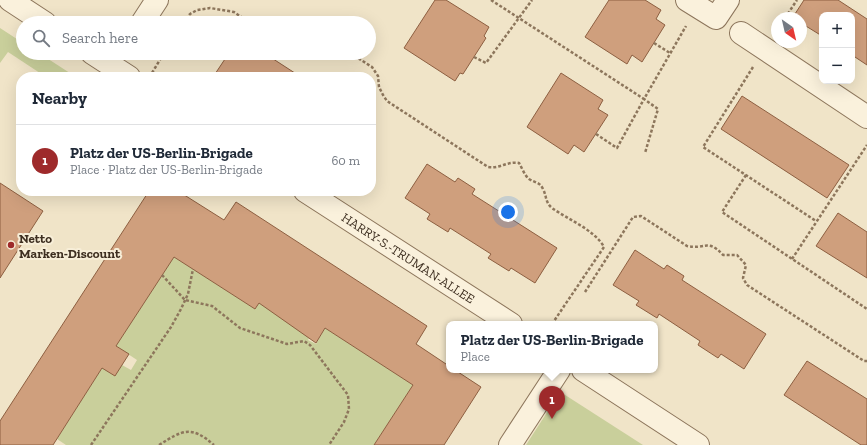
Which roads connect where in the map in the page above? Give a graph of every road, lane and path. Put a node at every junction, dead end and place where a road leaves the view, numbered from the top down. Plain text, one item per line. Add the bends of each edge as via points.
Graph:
1 (10, 0) edge
2 (157, 0) edge
3 (491, 0) edge
4 (532, 0) edge
5 (728, 0) edge
6 (797, 0) edge
7 (692, 3) edge
8 (789, 12) edge
9 (34, 16) edge
10 (147, 16) edge
11 (188, 16) edge
12 (240, 16) edge
13 (519, 18) junction
14 (741, 33) dead end
15 (654, 43) dead end
16 (764, 50) junction
17 (670, 53) junction
18 (474, 56) dead end
19 (108, 60) edge
20 (160, 60) edge
21 (361, 60) edge
22 (122, 66) edge
23 (152, 72) edge
24 (375, 72) edge
25 (376, 73) edge
26 (644, 99) junction
27 (867, 117) edge
28 (596, 134) dead end
29 (867, 145) edge
30 (645, 153) dead end
31 (746, 176) junction
32 (313, 196) edge
33 (816, 221) junction
34 (792, 259) junction
35 (193, 269) dead end
36 (162, 275) dead end
37 (586, 292) dead end
38 (185, 300) junction
39 (867, 309) edge
40 (507, 321) edge
41 (554, 321) edge
42 (867, 361) edge
43 (557, 373) edge
44 (588, 373) edge
45 (91, 445) edge
46 (159, 445) edge
47 (214, 445) edge
48 (329, 445) edge
49 (510, 445) edge
50 (698, 445) edge

1 - 9 street
2 - 10 street
3 - 13 path
4 - 13 path
5 - 7 street via 716,18
6 - 8 path
7 - 17 path
11 - 12 path via 197,10 210,8 234,12
13 - 18 path via 486,63
13 - 26 path
14 - 16 street
15 - 17 path
16 - 27 street
16 - 31 path via 703,147
17 - 26 path
19 - 22 street
20 - 23 path
21 - 24 path
25 - 41 path via 379,87 387,101 488,167 519,163 529,179 538,182 544,190 546,201 552,208 602,242 604,247
26 - 28 path via 617,148
26 - 30 path via 658,109
29 - 33 path
31 - 33 path
31 - 34 path via 722,212
32 - 40 street, HARRY-S.-TRUMAN-ALLEE
33 - 34 path
34 - 39 path
35 - 38 path
36 - 38 path
37 - 42 path via 633,217 642,216 687,246 714,246 723,255 737,255 746,265 743,278 747,285
38 - 45 path via 171,327
38 - 48 path via 212,306 240,328 287,344 304,341 310,345 348,395 349,409
43 - 49 street
44 - 50 street
46 - 47 path via 176,434 196,432

